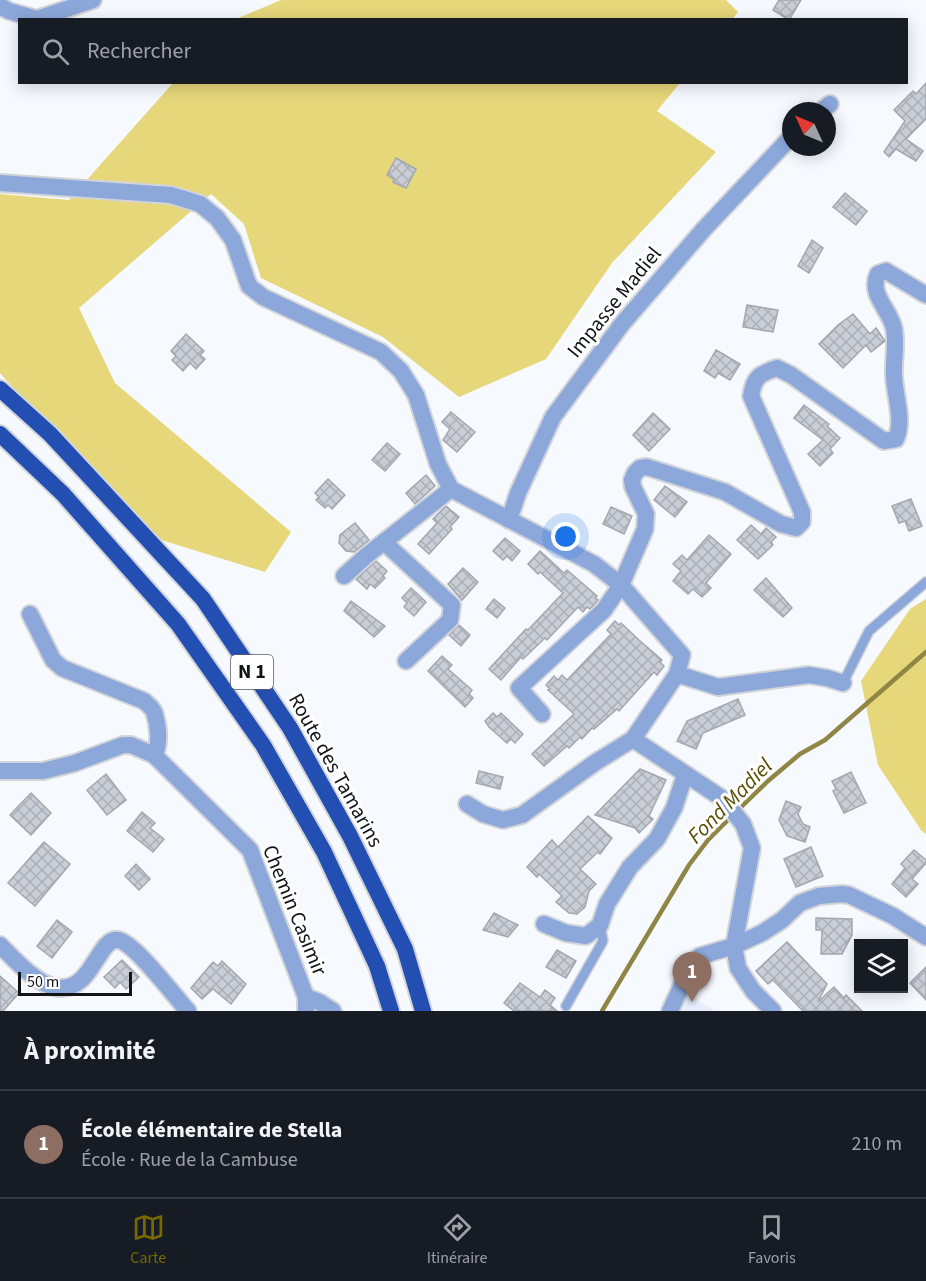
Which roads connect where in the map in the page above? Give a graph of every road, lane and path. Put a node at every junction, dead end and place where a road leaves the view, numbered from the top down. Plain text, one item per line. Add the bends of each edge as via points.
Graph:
1 (93, 0) edge
2 (0, 6) edge
3 (34, 18) edge
4 (40, 18) edge
5 (782, 147) edge
6 (0, 183) edge
7 (926, 295) edge
8 (0, 389) edge
9 (0, 434) edge
10 (451, 489) junction
11 (509, 520) junction
12 (384, 542) junction
13 (344, 576) dead end
14 (926, 582) edge
15 (621, 585) junction
16 (30, 614) dead end
17 (406, 661) dead end
18 (676, 674) junction
19 (843, 683) joint
20 (543, 714) dead end
21 (633, 739) junction
22 (154, 755) junction
23 (0, 771) edge
24 (685, 775) junction
25 (467, 804) dead end
26 (544, 924) dead end
27 (600, 925) junction
28 (926, 937) edge
29 (0, 945) edge
30 (734, 946) junction
31 (306, 1004) edge
32 (566, 1006) dead end
33 (188, 1011) edge
34 (333, 1011) edge
35 (391, 1011) edge
36 (423, 1011) edge
37 (670, 1011) edge
38 (773, 1011) edge

1 - 4 street
2 - 3 street
5 - 11 street, Impasse Madiel via 629,315 553,417
6 - 10 street via 171,195 200,204 217,218 233,240 249,286 256,292 381,352 400,371 416,395 438,464
7 - 15 street via 886,271 878,274 874,282 894,328 900,429 896,439 885,441 791,375 777,368 764,372 753,381 751,396 802,512 802,522 796,528 781,524 725,492 640,468 632,480 646,514 645,529
8 - 36 highway, Route des Tamarins / N 1 via 50,434 202,599 259,682 290,728 350,836 405,948
9 - 35 highway, N 1 via 63,494 178,624 263,745 324,852 377,966
10 - 11 street
10 - 12 street
11 - 15 street via 594,564
12 - 13 street
12 - 17 street via 452,605 450,620
14 - 19 lane via 869,631
15 - 18 street via 682,655
15 - 20 street via 604,610 519,688
16 - 22 street via 53,660 62,668 150,706 158,741
18 - 19 street via 718,687 809,675
18 - 21 street
21 - 24 street
21 - 25 street via 522,815 503,820
22 - 23 street, Chemin Casimir via 123,745 43,771
22 - 31 street, Chemin Casimir via 250,850
24 - 27 street via 663,829 617,886
24 - 30 street via 723,799 743,824 752,848
26 - 27 street via 586,936
27 - 32 lane via 603,941
28 - 30 street via 893,916 842,894 800,903 782,920
29 - 33 street via 30,973 57,988 79,981 96,963 105,945 120,940 133,947
30 - 37 street via 700,956 692,963
30 - 38 street via 738,968
31 - 34 street via 319,1002

